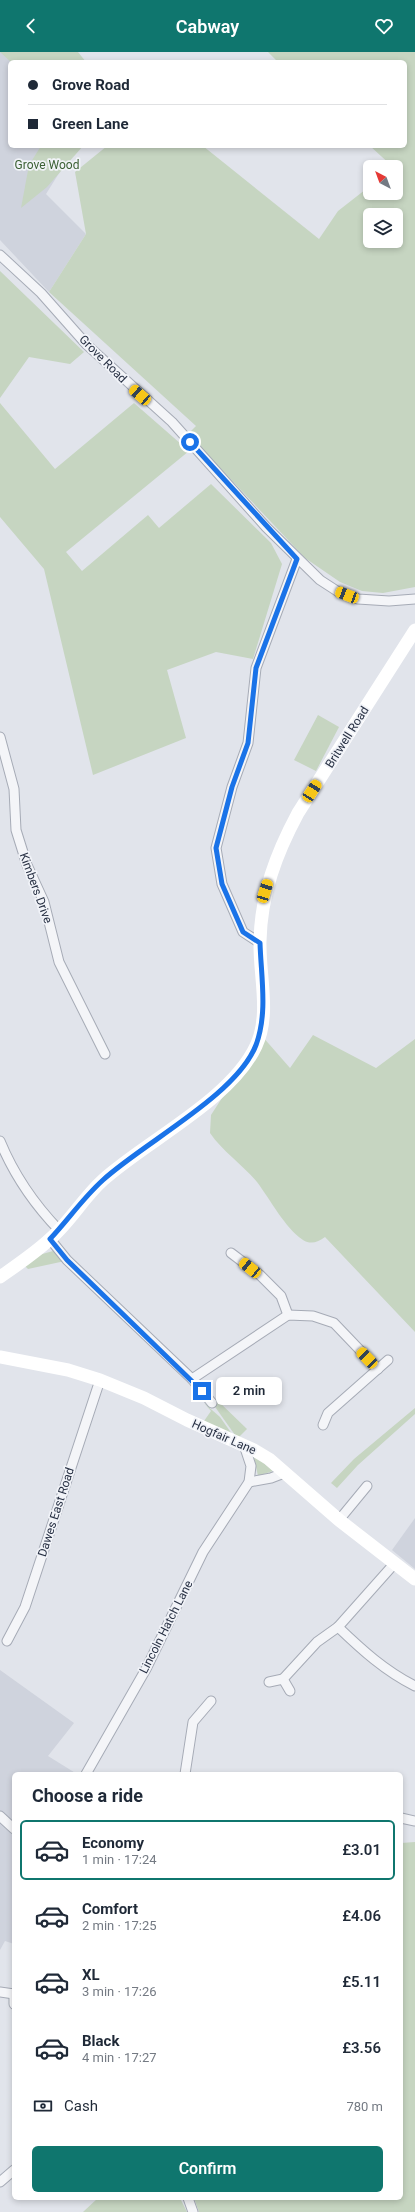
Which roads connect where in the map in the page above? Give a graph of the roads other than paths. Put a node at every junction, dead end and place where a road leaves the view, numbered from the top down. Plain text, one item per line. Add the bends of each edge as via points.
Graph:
1 (0, 255) edge
2 (297, 559) junction
3 (415, 599) edge
4 (415, 630) edge
5 (0, 737) edge
6 (260, 943) junction
7 (105, 1054) dead end
8 (0, 1141) edge
9 (54, 1235) junction
10 (232, 1253) dead end
11 (0, 1277) edge
12 (288, 1315) junction
13 (0, 1357) edge
14 (388, 1360) dead end
15 (378, 1369) junction
16 (192, 1379) junction
17 (100, 1380) junction
18 (212, 1403) dead end
19 (323, 1425) dead end
20 (244, 1445) junction
21 (284, 1473) junction
22 (249, 1482) junction
23 (367, 1486) dead end
24 (339, 1520) junction
25 (394, 1564) junction
26 (415, 1579) edge
27 (338, 1627) junction
28 (7, 1641) dead end
29 (283, 1679) junction
30 (269, 1682) dead end
31 (415, 1686) edge
32 (290, 1690) dead end
33 (211, 1701) dead end
34 (87, 1772) edge
35 (185, 1772) edge
36 (0, 1816) edge
37 (403, 1818) edge
38 (415, 1821) edge
39 (12, 1827) edge
40 (0, 1992) edge
41 (12, 1993) edge
42 (12, 2172) edge
43 (0, 2182) edge
44 (189, 2200) edge
45 (193, 2212) edge

1 - 2 street, Grove Road via 41,293 87,346 172,422
2 - 3 street, Grove Road via 320,580 358,599
2 - 6 street via 256,668 248,743 232,787 216,848 222,884 243,932
4 - 6 street, Britwell Road via 298,813 282,843 265,891
5 - 7 street, Kimbers Drive via 14,789 16,830 27,865 44,902 59,962
6 - 9 street, Britwell Road via 262,1025 256,1046 243,1066 226,1085 200,1107 103,1180
8 - 9 street via 8,1160
9 - 11 street, Britwell Road
9 - 16 street via 83,1276
10 - 12 street via 281,1296
12 - 15 street via 313,1316 334,1324
12 - 16 street
13 - 17 street, Hogfair Lane via 68,1370
14 - 15 street
15 - 19 street via 328,1413
16 - 18 street
17 - 20 street, Hogfair Lane
17 - 28 street, Dawes East Road via 25,1607
20 - 21 street, Hogfair Lane via 261,1454
20 - 22 street via 251,1466
21 - 22 street
21 - 24 street, Hogfair Lane
22 - 34 street, Lincoln Hatch Lane via 203,1552 146,1669
23 - 24 street
24 - 25 street, Hogfair Lane
25 - 26 street, Hogfair Lane
25 - 27 street
27 - 29 street via 313,1645
27 - 31 street via 371,1659
29 - 30 street
29 - 32 street
33 - 35 street via 193,1722
36 - 39 street
37 - 38 street
40 - 41 street
42 - 43 street
44 - 45 street

